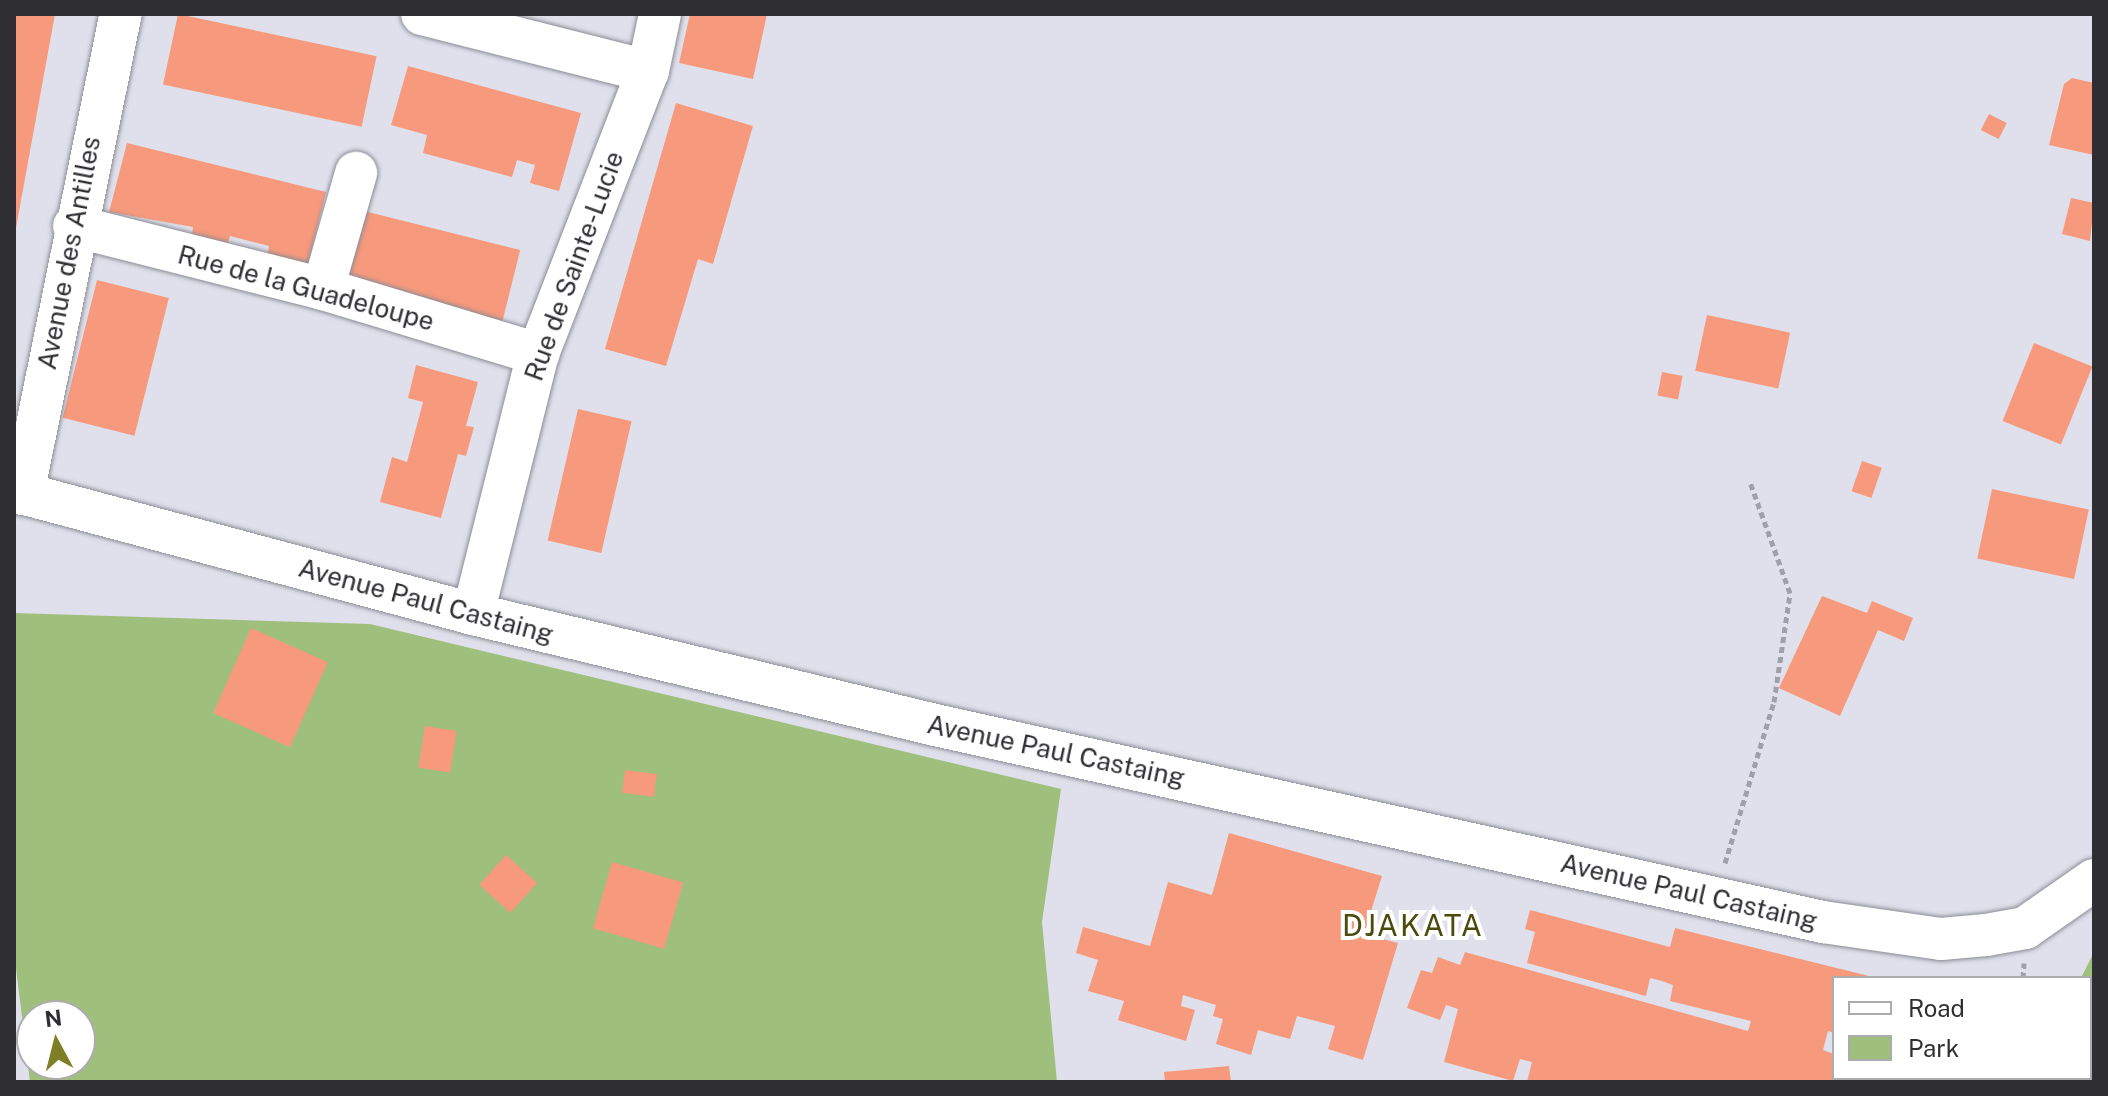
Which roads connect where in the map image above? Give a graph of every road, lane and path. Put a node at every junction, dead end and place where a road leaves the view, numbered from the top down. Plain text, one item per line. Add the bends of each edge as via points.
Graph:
1 (121, 14) edge
2 (422, 14) edge
3 (660, 14) edge
4 (648, 71) junction
5 (356, 173) dead end
6 (74, 226) junction
7 (323, 289) junction
8 (538, 354) junction
9 (1750, 482) dead end
10 (19, 492) edge
11 (473, 614) junction
12 (2094, 880) edge
13 (1716, 895) junction

1 - 6 street, Avenue des Antilles
2 - 4 street
3 - 4 street, Rue de Sainte-Lucie
4 - 8 street, Rue de Sainte-Lucie
5 - 7 street
6 - 7 street, Rue de la Guadeloupe
6 - 10 street, Avenue des Antilles
7 - 8 street, Rue de la Guadeloupe
8 - 11 street, Rue de Sainte-Lucie
9 - 13 path via 1790,593 1774,702
10 - 11 street, Avenue Paul Castaing
11 - 13 street, Avenue Paul Castaing via 1410,833
12 - 13 street, Avenue Paul Castaing via 2025,928 1941,939 1823,922

